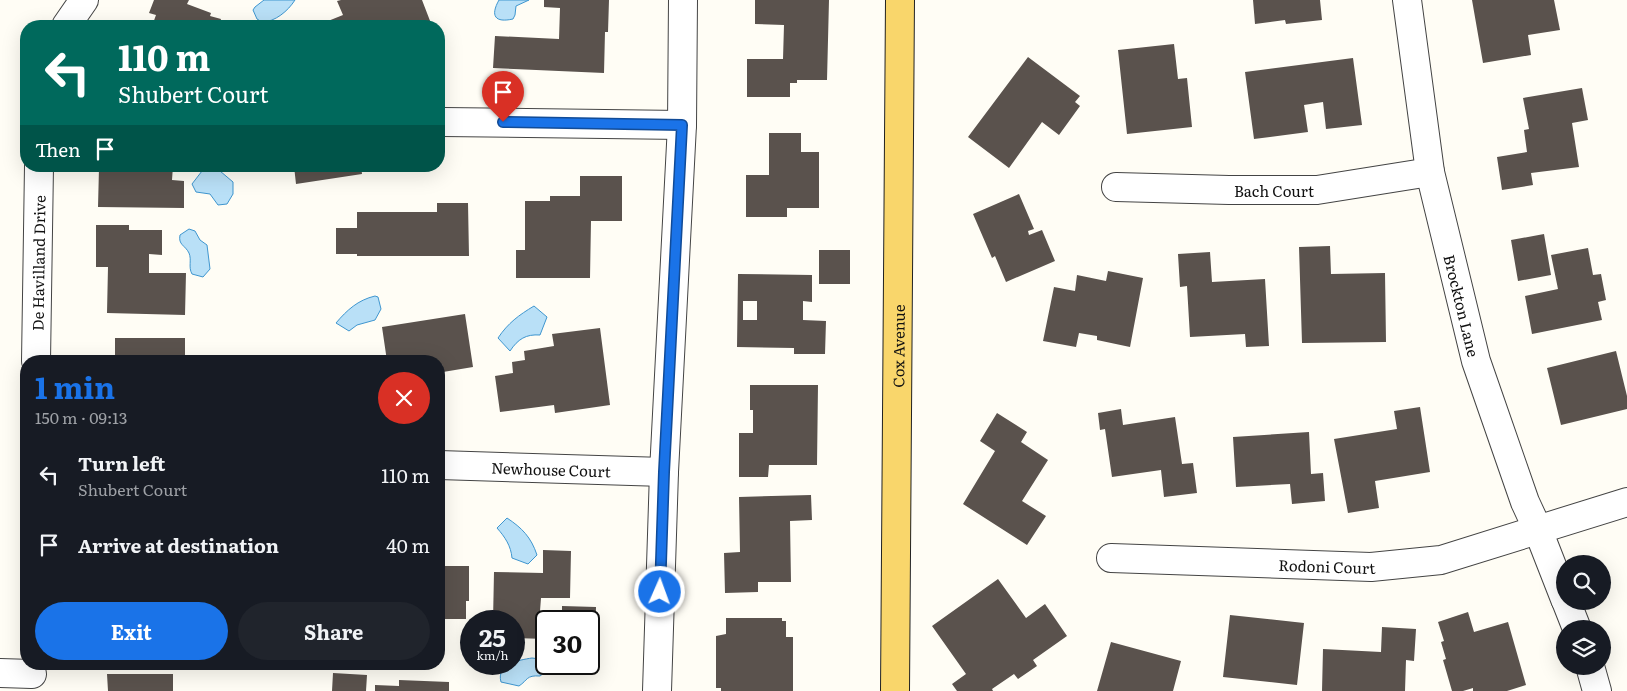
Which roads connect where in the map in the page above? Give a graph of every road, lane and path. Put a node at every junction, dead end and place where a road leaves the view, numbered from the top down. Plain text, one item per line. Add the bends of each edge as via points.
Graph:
1 (84, 0) edge
2 (683, 0) edge
3 (900, 0) edge
4 (1407, 0) edge
5 (70, 20) edge
6 (445, 122) edge
7 (682, 125) junction
8 (39, 172) edge
9 (1430, 172) junction
10 (1116, 187) dead end
11 (36, 355) edge
12 (445, 465) edge
13 (664, 472) junction
14 (1627, 502) edge
15 (1538, 530) junction
16 (1111, 558) dead end
17 (1556, 575) edge
18 (0, 673) edge
19 (1593, 675) edge
20 (32, 676) edge
21 (657, 691) edge
22 (895, 691) edge
23 (1597, 691) edge

1 - 5 street
2 - 7 street
3 - 22 main road, Cox Avenue
4 - 9 street, Brockton Lane
6 - 7 street
7 - 13 street
8 - 11 street, De Havilland Drive
9 - 10 street, Bach Court via 1316,190
9 - 15 street, Brockton Lane via 1476,361 1525,502
12 - 13 street, Newhouse Court
13 - 21 street
14 - 15 street, Rodoni Court
15 - 16 street, Rodoni Court via 1441,560 1371,567
15 - 17 street, Brockton Lane
18 - 20 street
19 - 23 street

